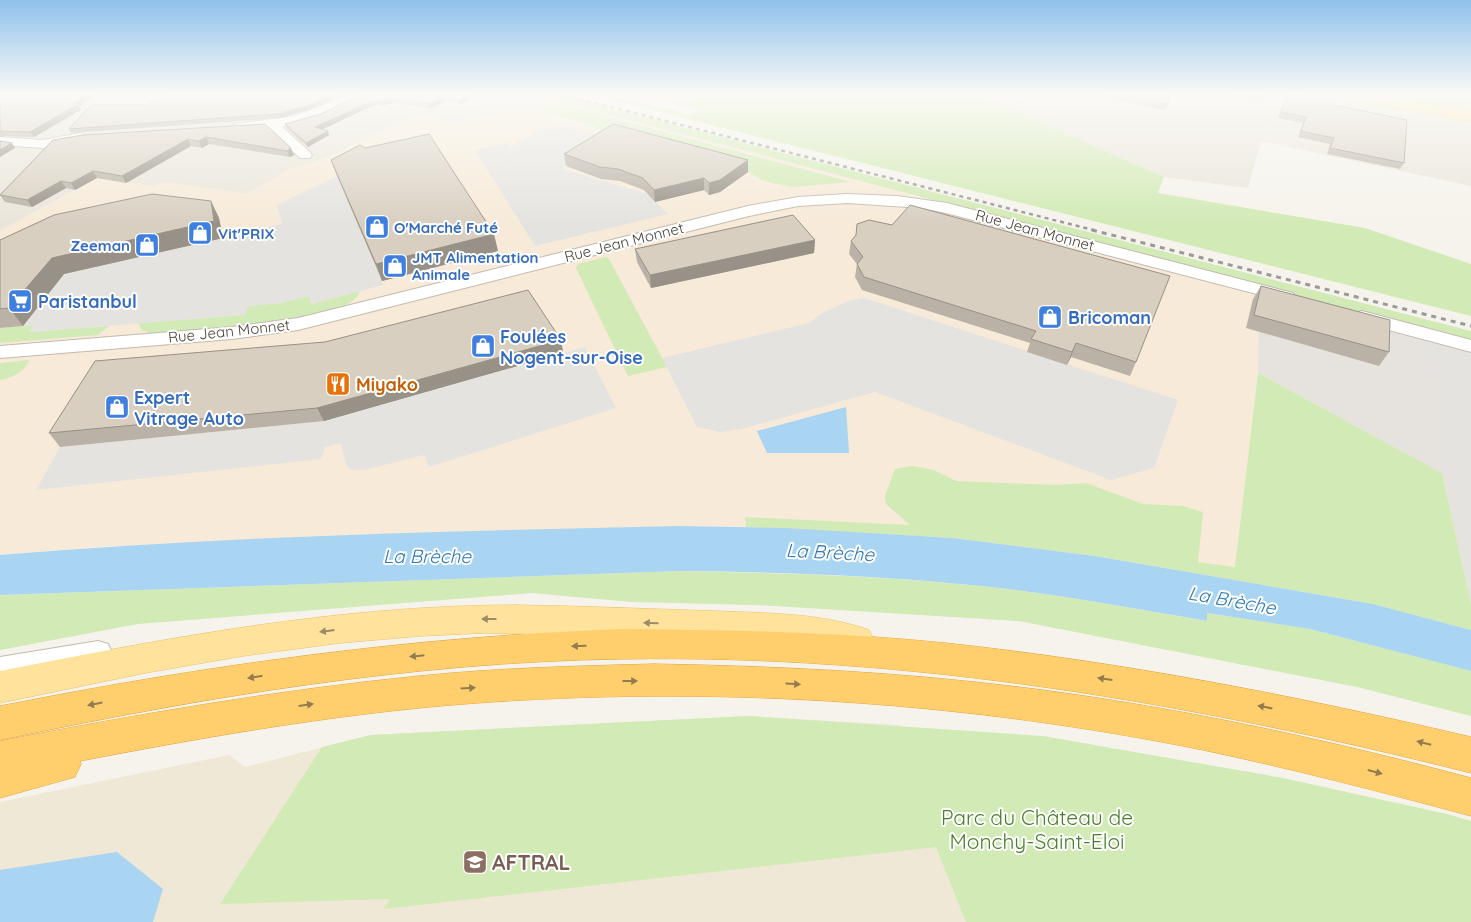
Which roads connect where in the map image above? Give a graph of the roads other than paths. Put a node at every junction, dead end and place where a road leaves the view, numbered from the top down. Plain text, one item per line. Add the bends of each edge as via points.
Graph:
1 (78, 138) edge
2 (286, 138) edge
3 (0, 141) edge
4 (42, 144) junction
5 (305, 156) dead end
6 (35, 160) edge
7 (1300, 301) edge
8 (1347, 314) edge
9 (1471, 346) edge
10 (0, 352) edge
11 (236, 643) junction
12 (960, 660) junction
13 (0, 670) edge
14 (0, 687) edge
15 (262, 711) junction
16 (0, 723) edge
17 (1471, 755) edge
18 (0, 759) edge
19 (0, 779) edge
20 (1471, 797) edge

1 - 4 street
2 - 5 street
3 - 4 street
4 - 6 street
7 - 10 street, Rue Jean Monnet via 947,208 894,199 838,198 795,201 748,211 298,324 232,333
8 - 9 street
12 -> 11 main road via 779,629 540,620 391,623
11 - 13 street via 152,646
11 - 14 main road via 108,664
12 -> 16 highway via 737,645 620,644 483,651 314,667 136,696
17 -> 12 highway via 1323,719 1186,692 1053,670
15 - 18 highway
15 - 19 highway
15 -> 20 highway via 442,690 560,682 739,681 854,687 992,701 1140,722 1319,757

